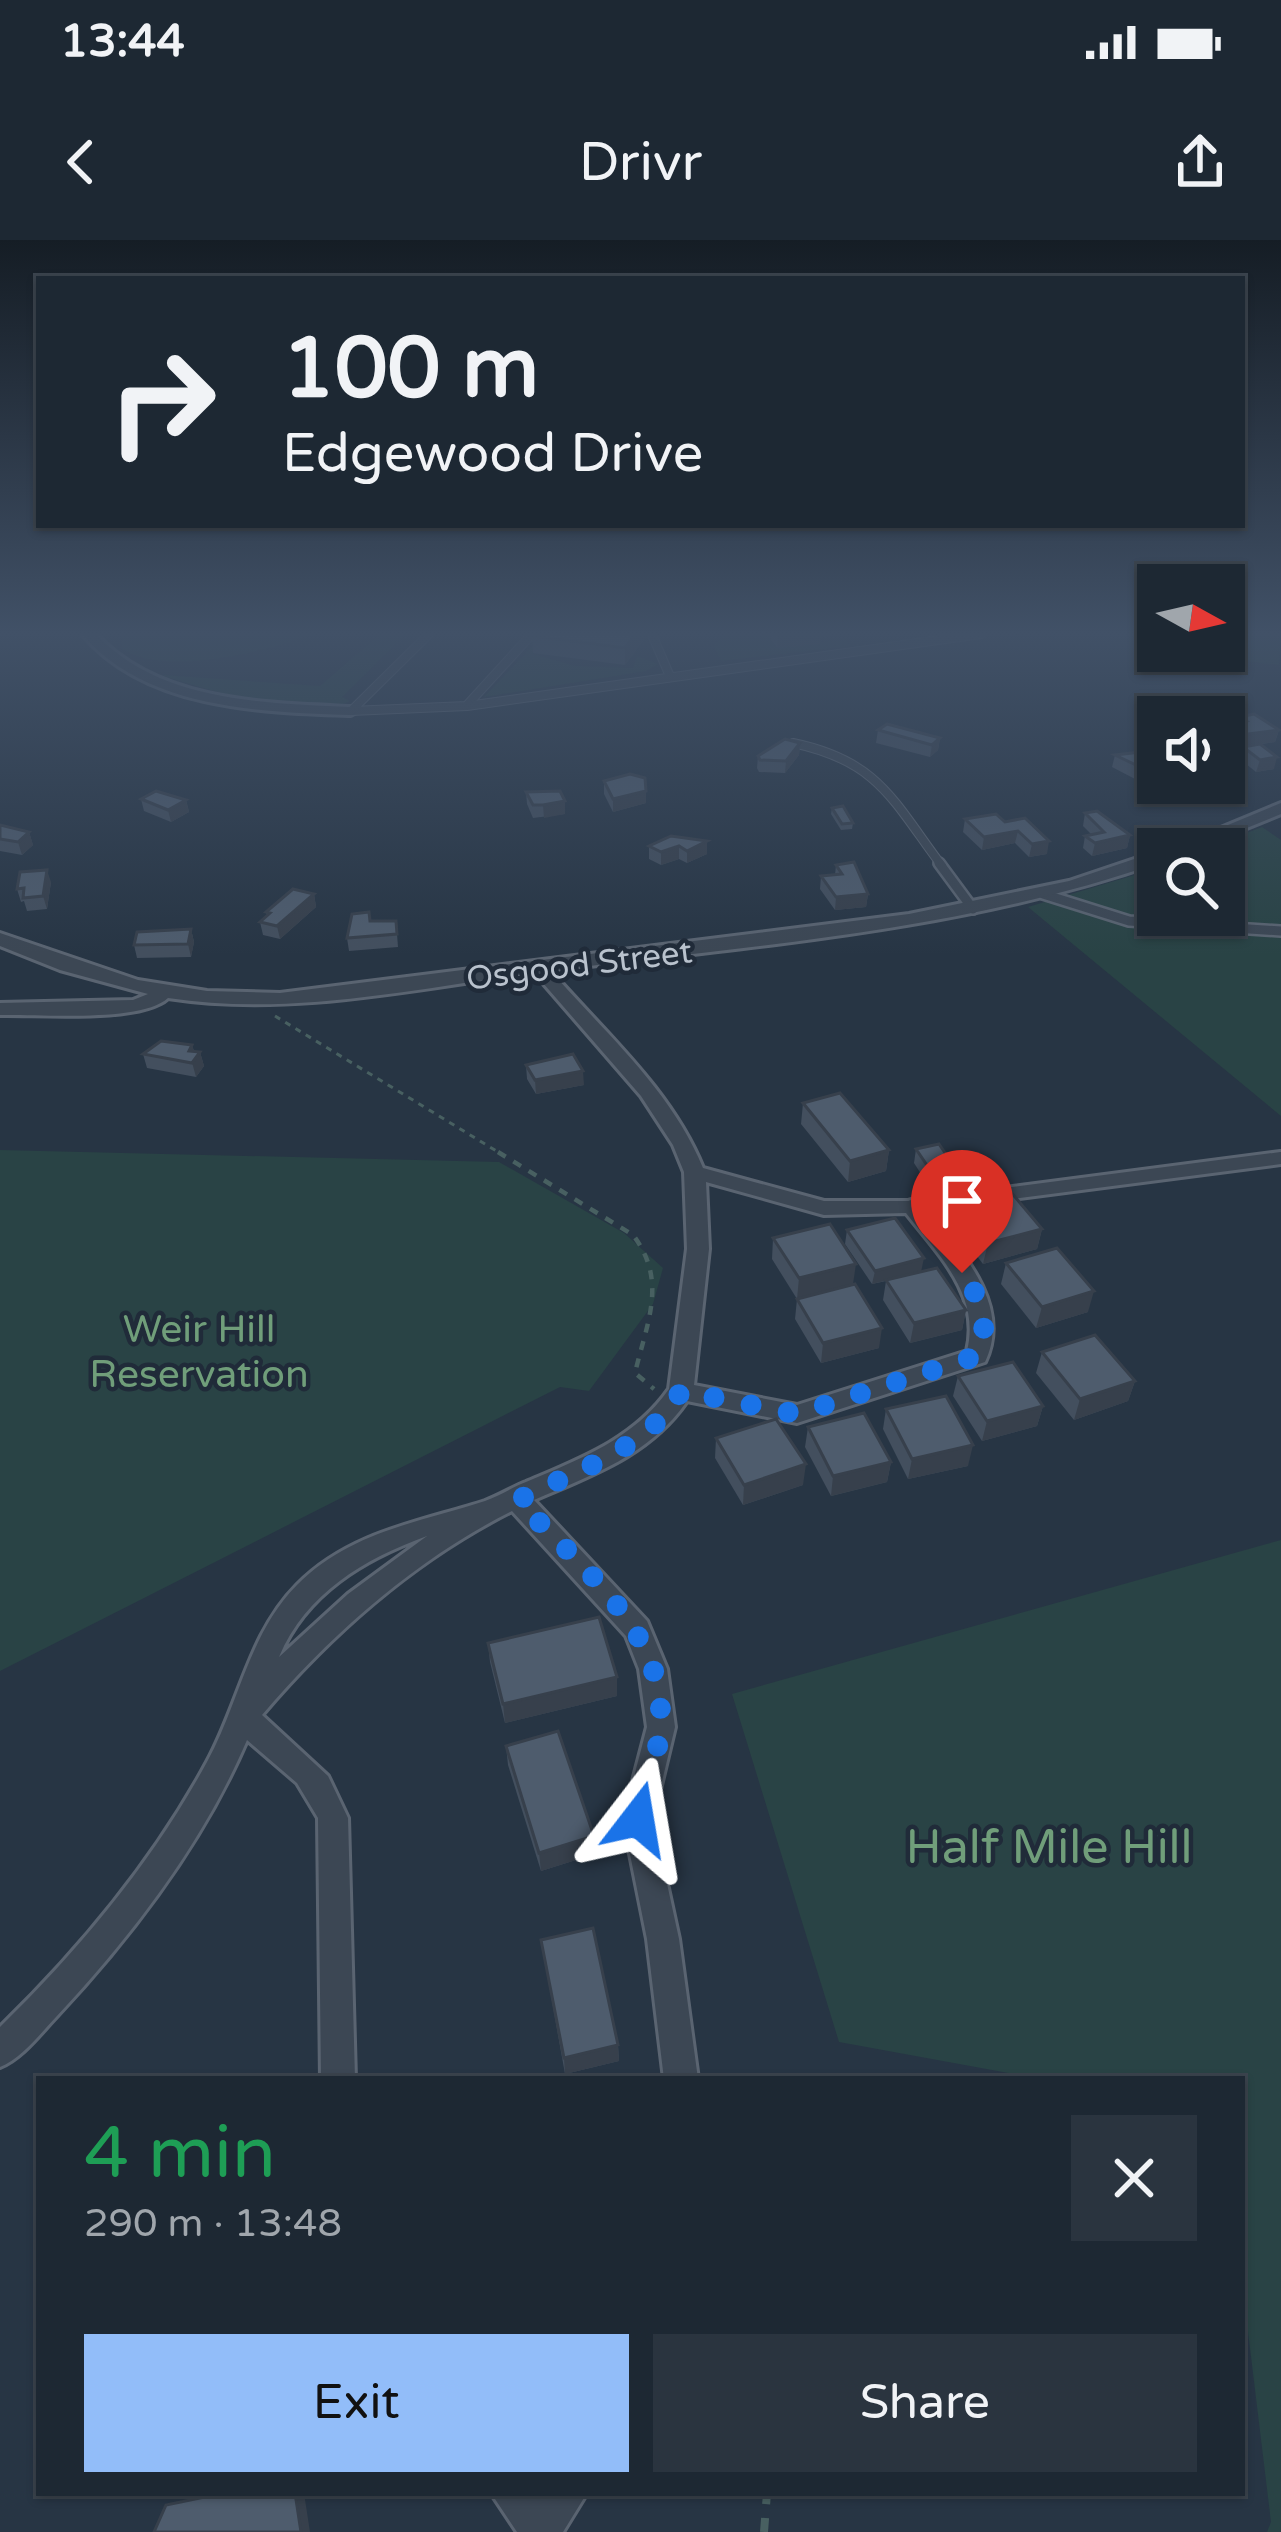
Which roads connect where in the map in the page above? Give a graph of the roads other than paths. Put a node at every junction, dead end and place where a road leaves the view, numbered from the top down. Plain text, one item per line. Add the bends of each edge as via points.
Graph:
1 (793, 743) edge
2 (1281, 808) edge
3 (1231, 828) edge
4 (1137, 864) edge
5 (1043, 893) junction
6 (974, 909) junction
7 (1281, 931) edge
8 (0, 939) edge
9 (539, 968) junction
10 (164, 991) junction
11 (0, 1009) edge
12 (1281, 1158) edge
13 (694, 1172) junction
14 (912, 1206) junction
15 (679, 1394) junction
16 (506, 1504) junction
17 (244, 1714) junction
18 (0, 2050) edge
19 (338, 2076) edge
20 (681, 2076) edge
21 (514, 2496) edge
22 (565, 2496) edge
23 (542, 2529) edge

1 - 6 lane via 874,775
2 - 3 street
4 - 5 street, Osgood Street
5 - 6 street, Osgood Street
5 - 7 lane via 1110,921
6 - 9 street, Osgood Street
8 - 10 street, Osgood Street via 83,973
9 - 10 street, Osgood Street via 250,1000
9 - 13 street via 666,1117
10 - 11 street via 134,1006
12 - 14 lane
13 - 14 street via 824,1208
13 - 15 street via 698,1207
14 - 15 street via 977,1294 987,1331 977,1356 797,1414
15 - 16 street via 668,1416 639,1437
16 - 17 street via 364,1594 289,1660
16 - 17 street via 418,1526 332,1569 293,1606 271,1642
16 - 20 street via 637,1629 653,1669 661,1727 638,1819
17 - 18 street via 212,1784 158,1867 82,1968
17 - 19 street via 261,1740 326,1790
21 - 23 street
22 - 23 street

